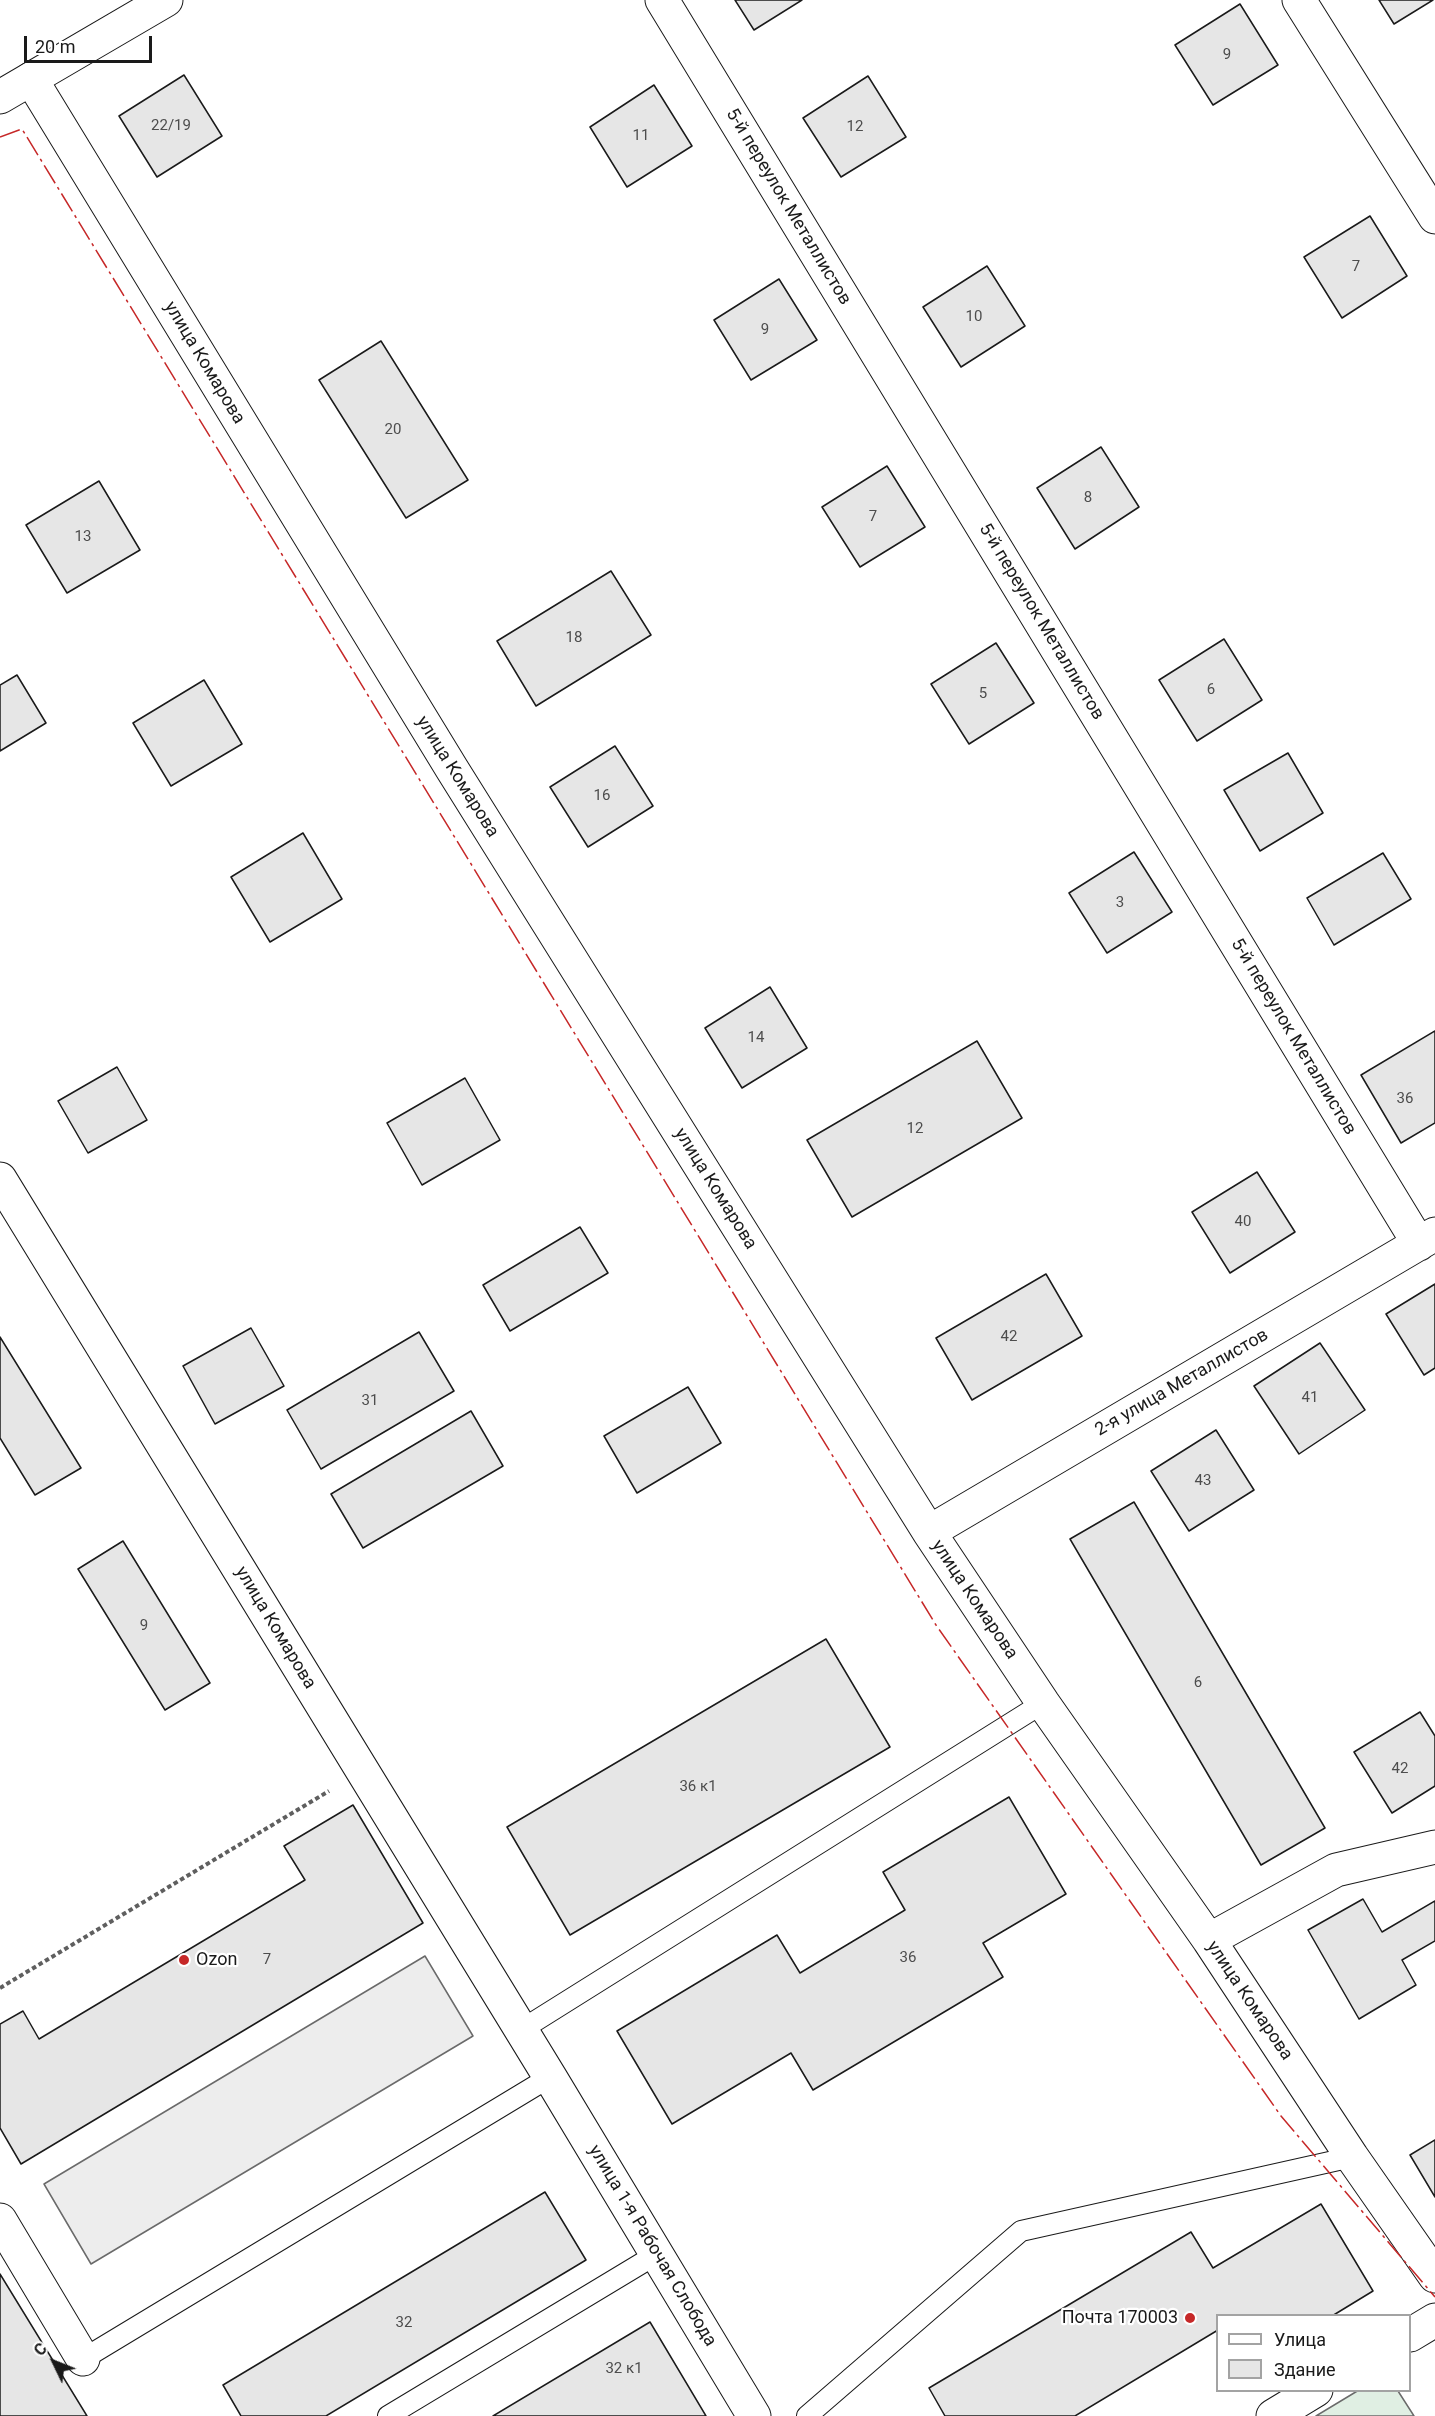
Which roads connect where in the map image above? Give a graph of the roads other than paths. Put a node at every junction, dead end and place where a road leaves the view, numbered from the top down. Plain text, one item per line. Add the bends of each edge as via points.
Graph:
1 (166, 0) edge
2 (662, 0) edge
3 (1299, 0) edge
4 (30, 79) junction
5 (0, 97) edge
6 (1435, 217) edge
7 (0, 1179) edge
8 (1427, 1239) edge
9 (929, 1532) junction
10 (1043, 1703) junction
11 (1435, 1847) edge
12 (1209, 1940) junction
13 (521, 2030) junction
14 (550, 2077) junction
15 (1352, 2157) junction
16 (0, 2220) edge
17 (657, 2254) junction
18 (1435, 2276) edge
19 (1435, 2320) edge
20 (1411, 2335) edge
21 (83, 2359) joint
22 (1314, 2392) edge
23 (388, 2416) edge
24 (754, 2416) edge
25 (807, 2416) edge
26 (1273, 2416) edge

1 - 4 street
2 - 8 street, 5-й переулок Металлистов
3 - 6 street
4 - 5 street
4 - 9 street, улица Комарова via 452,769
7 - 13 street, улица Комарова
8 - 9 street, 2-я улица Металлистов
9 - 10 street, улица Комарова
10 - 12 street, улица Комарова
10 - 13 lane
11 - 12 street via 1336,1870
12 - 15 street, улица Комарова
13 - 14 street, улица Комарова
14 - 17 street, улица 1-я Рабочая Слобода
14 - 21 lane
15 - 18 street, улица Комарова
15 - 25 lane via 1021,2230
16 - 21 street
17 - 23 lane
17 - 24 street, улица 1-я Рабочая Слобода
19 - 20 street
22 - 26 street

